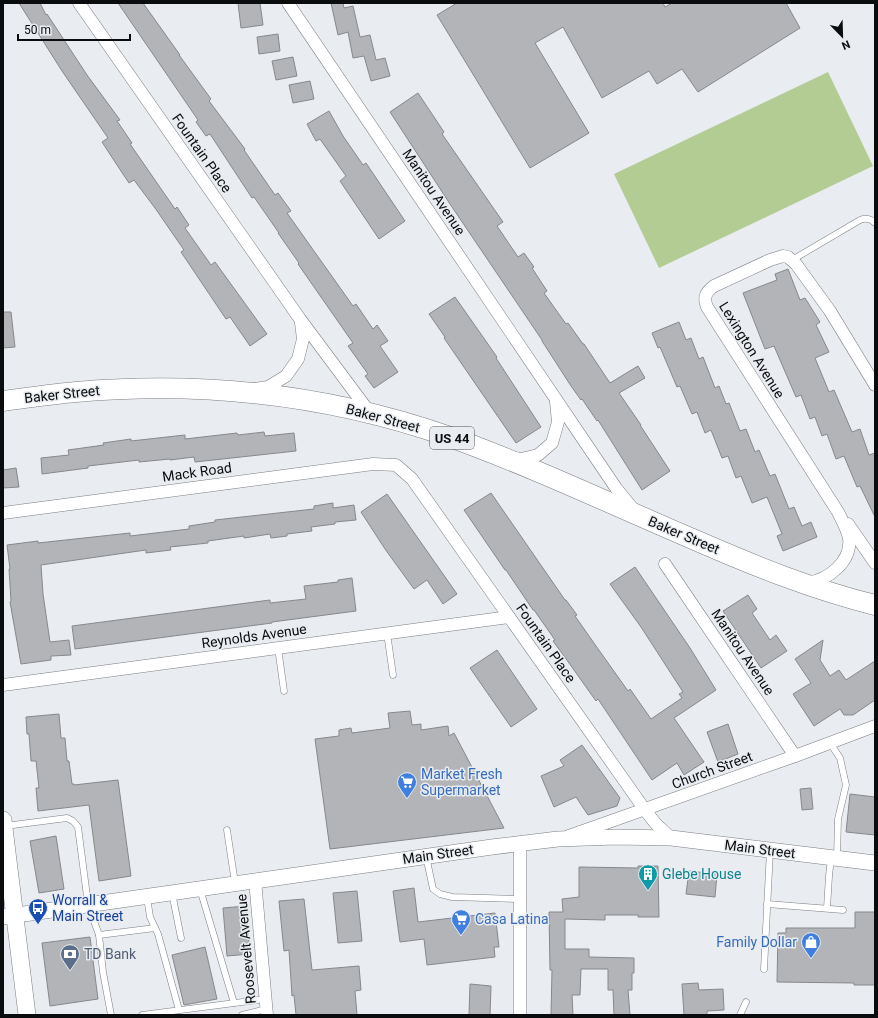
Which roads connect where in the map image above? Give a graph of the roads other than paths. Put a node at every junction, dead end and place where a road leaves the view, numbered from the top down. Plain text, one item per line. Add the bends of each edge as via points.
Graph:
1 (79, 3) edge
2 (288, 3) edge
3 (875, 223) edge
4 (796, 264) junction
5 (300, 320) junction
6 (873, 377) edge
7 (237, 391) junction
8 (555, 399) junction
9 (3, 401) edge
10 (370, 413) junction
11 (498, 456) junction
12 (396, 465) joint
13 (838, 512) junction
14 (3, 513) edge
15 (639, 516) junction
16 (875, 563) edge
17 (665, 564) dead end
18 (799, 583) junction
19 (875, 605) edge
20 (509, 617) junction
21 (387, 633) junction
22 (278, 648) junction
23 (393, 675) dead end
24 (3, 685) edge
25 (284, 691) dead end
26 (874, 728) edge
27 (830, 743) junction
28 (795, 756) junction
29 (645, 810) junction
30 (3, 823) edge
31 (227, 830) dead end
32 (671, 838) junction
33 (558, 839) junction
34 (520, 843) junction
35 (770, 850) junction
36 (426, 856) junction
37 (834, 858) junction
38 (875, 863) edge
39 (255, 880) junction
40 (234, 883) junction
41 (200, 888) junction
42 (172, 892) junction
43 (147, 896) junction
44 (520, 899) junction
45 (88, 904) junction
46 (767, 904) junction
47 (827, 908) junction
48 (843, 910) dead end
49 (9, 916) edge
50 (155, 928) junction
51 (99, 935) junction
52 (181, 938) dead end
53 (764, 969) dead end
54 (746, 1002) dead end
55 (234, 1003) junction
56 (266, 1008) edge
57 (179, 1010) junction
58 (27, 1015) edge
59 (112, 1015) edge
60 (142, 1015) edge
61 (242, 1015) edge
62 (520, 1015) edge
63 (740, 1015) edge

1 - 5 street, Fountain Place
2 - 8 street, Manitou Avenue
3 - 4 lane via 870,219 860,220
4 - 6 street
4 - 13 street, Lexington Avenue via 783,256 714,286 705,295 704,300
5 - 7 street, Fountain Place via 303,339 298,359 286,376 268,387
5 - 10 street, Fountain Place
7 - 9 highway, Baker Street / US 44 via 130,389 76,392
7 - 10 highway, Baker Street / US 44 via 290,397
8 - 11 street, Manitou Avenue via 558,422 552,442 538,455 520,459
8 - 15 street, Manitou Avenue via 616,488
10 - 11 highway, Baker Street / US 44 via 422,428
11 - 15 highway, Baker Street / US 44
12 - 14 street, Mack Road via 373,464
12 - 20 street, Fountain Place via 412,478
13 - 16 street, Lexington Avenue
13 - 18 street, Lexington Avenue via 849,537 847,555 837,569 823,579
15 - 18 highway, Baker Street / US 44
17 - 28 street, Manitou Avenue
18 - 19 highway, Baker Street / US 44
20 - 21 street, Reynolds Avenue
20 - 29 street, Fountain Place
21 - 22 street, Reynolds Avenue
21 - 23 lane
22 - 24 street, Reynolds Avenue
22 - 25 lane
26 - 27 street, Church Street
27 - 28 street, Church Street
27 - 37 lane via 840,758 846,785 838,819
28 - 29 street, Church Street
29 - 32 street, Fountain Place
29 - 33 street, Church Street
30 - 45 lane via 67,818 73,821 78,827
30 - 49 main road
31 - 40 lane
32 - 33 street, Main Street
32 - 35 street, Main Street
33 - 34 street, Main Street
34 - 36 street, Main Street
34 - 44 street
35 - 37 street, Main Street
35 - 46 lane
36 - 39 street, Main Street
36 - 44 lane via 433,889 440,894 452,897
37 - 38 street, Main Street
37 - 47 lane via 829,876
39 - 40 street, Main Street
39 - 56 street, Roosevelt Avenue
40 - 41 street, Main Street
41 - 42 street, Main Street
41 - 55 lane
42 - 43 street, Main Street
42 - 52 lane
43 - 45 street, Main Street
43 - 50 lane via 150,917
44 - 62 street
45 - 49 street, Main Street
45 - 51 lane
46 - 47 lane
46 - 53 lane
47 - 48 lane
49 - 58 main road
50 - 51 lane
50 - 57 lane
51 - 59 lane
54 - 63 lane
55 - 56 lane
55 - 57 lane
56 - 61 lane
57 - 60 lane

